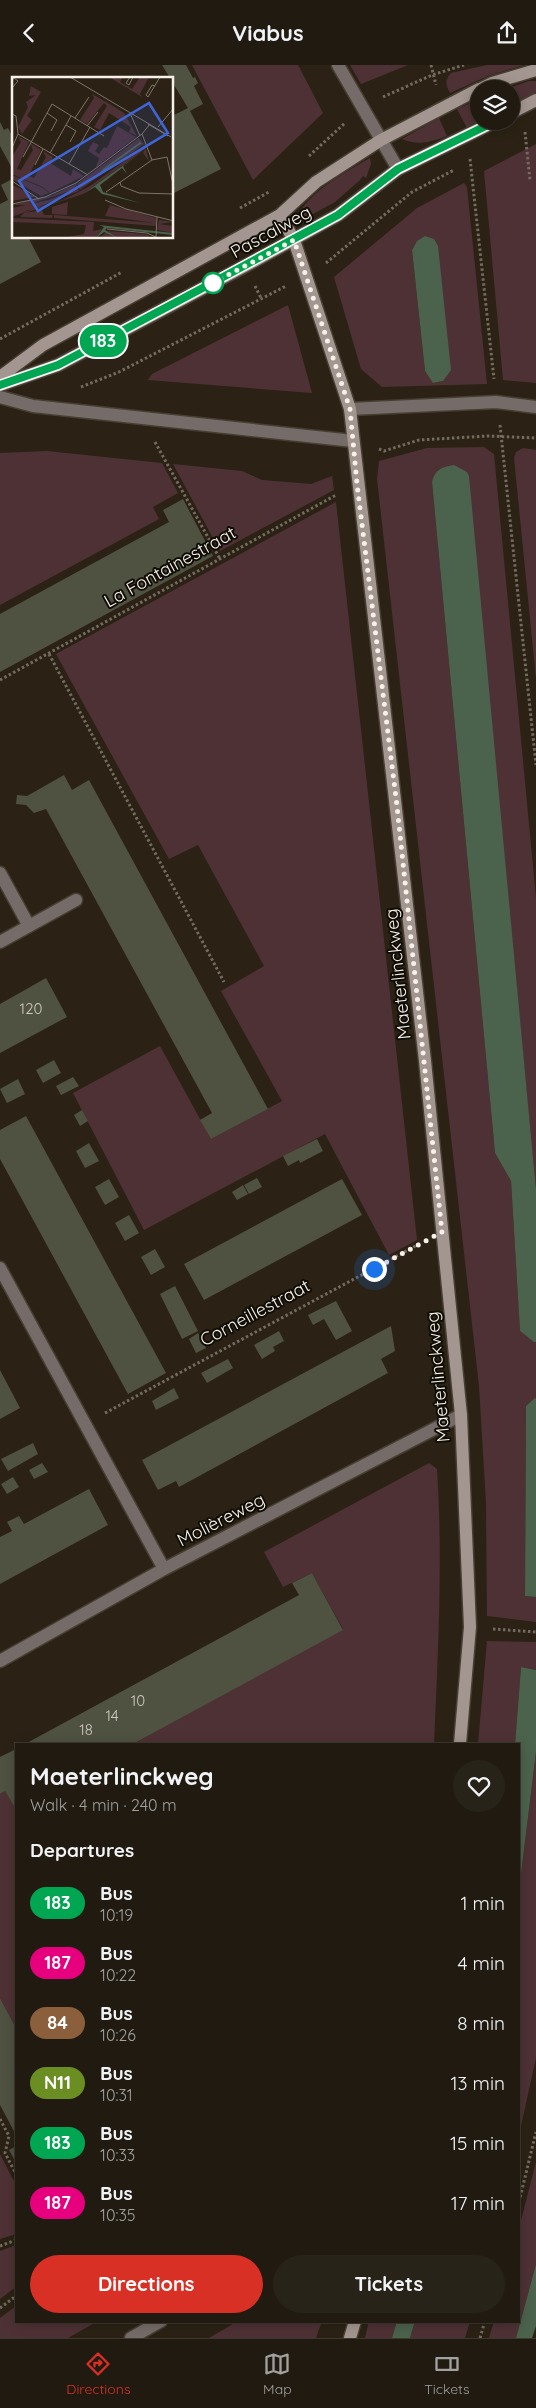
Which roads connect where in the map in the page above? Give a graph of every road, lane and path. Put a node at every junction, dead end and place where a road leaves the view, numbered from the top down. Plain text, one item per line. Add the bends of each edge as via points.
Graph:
1 (338, 65) edge
2 (431, 65) edge
3 (464, 65) edge
4 (536, 70) edge
5 (432, 75) junction
6 (502, 80) edge
7 (470, 94) edge
8 (536, 99) edge
9 (363, 106) junction
10 (520, 108) edge
11 (531, 129) dead end
12 (478, 130) edge
13 (525, 132) junction
14 (517, 136) dead end
15 (381, 140) junction
16 (478, 157) dead end
17 (305, 160) dead end
18 (471, 161) junction
19 (398, 169) junction
20 (530, 180) dead end
21 (276, 187) dead end
22 (237, 210) dead end
23 (280, 215) junction
24 (294, 240) junction
25 (127, 269) dead end
26 (306, 275) junction
27 (0, 339) edge
28 (0, 377) edge
29 (0, 385) edge
30 (76, 389) dead end
31 (0, 397) edge
32 (496, 402) junction
33 (536, 407) edge
34 (350, 409) junction
35 (143, 419) junction
36 (502, 436) junction
37 (536, 439) edge
38 (353, 441) junction
39 (357, 484) junction
40 (220, 559) junction
41 (48, 654) junction
42 (0, 681) edge
43 (536, 765) edge
44 (0, 873) edge
45 (76, 900) dead end
46 (29, 926) junction
47 (0, 942) edge
48 (224, 982) dead end
49 (442, 1232) junction
50 (0, 1268) edge
51 (461, 1415) junction
52 (85, 1424) junction
53 (164, 1569) junction
54 (470, 1627) junction
55 (536, 1632) edge
56 (0, 1661) edge
57 (460, 1743) edge
58 (0, 2119) edge
59 (536, 2132) edge
60 (15, 2173) edge
61 (520, 2198) edge
62 (15, 2240) edge
63 (0, 2246) edge
64 (15, 2297) edge
65 (0, 2308) edge
66 (157, 2323) edge
67 (354, 2323) edge
68 (484, 2323) edge
69 (131, 2338) edge
70 (350, 2338) edge
71 (480, 2338) edge

1 - 9 street
2 - 5 path
3 - 5 path
4 - 6 street, Pascalweg
5 - 9 path
7 - 15 street, Pascalweg
8 - 10 street
9 - 15 street
9 - 17 path
11 - 13 path
12 - 19 street, Pascalweg
13 - 14 path
13 - 20 path
15 - 19 street
15 - 23 street, Pascalweg via 316,182
16 - 18 path
18 - 26 path via 412,192 323,265
18 - 32 path
19 - 24 street, Pascalweg via 338,215
21 - 22 path, Pascalweg
23 - 24 street, Maeterlinckweg
23 - 28 street, Pascalweg via 42,345
24 - 26 street, Maeterlinckweg
24 - 29 street, Pascalweg via 58,365
25 - 27 path
26 - 30 path via 118,372
26 - 34 street, Maeterlinckweg
31 - 35 street via 33,406
32 - 33 street
32 - 34 street
32 - 36 path
34 - 38 street, Maeterlinckweg
35 - 38 street
35 - 40 path
36 - 37 path
36 - 38 path via 419,440 384,451
36 - 43 path
38 - 39 street, Maeterlinckweg
39 - 40 path, La Fontainestraat
39 - 49 street, Maeterlinckweg via 397,806
40 - 41 path, La Fontainestraat
41 - 42 path, La Fontainestraat
41 - 48 path
44 - 46 street
45 - 46 street
46 - 47 street
49 - 51 street, Maeterlinckweg
49 - 52 path, Corneillestraat
50 - 52 street
51 - 53 street, Molièreweg
51 - 54 street, Maeterlinckweg
52 - 53 street
53 - 56 street, Molièreweg
54 - 55 path
54 - 57 street, Maeterlinckweg
58 - 60 path via 9,2136 5,2153
59 - 61 path
62 - 63 path
64 - 65 path
66 - 69 street
67 - 70 street
68 - 71 path

